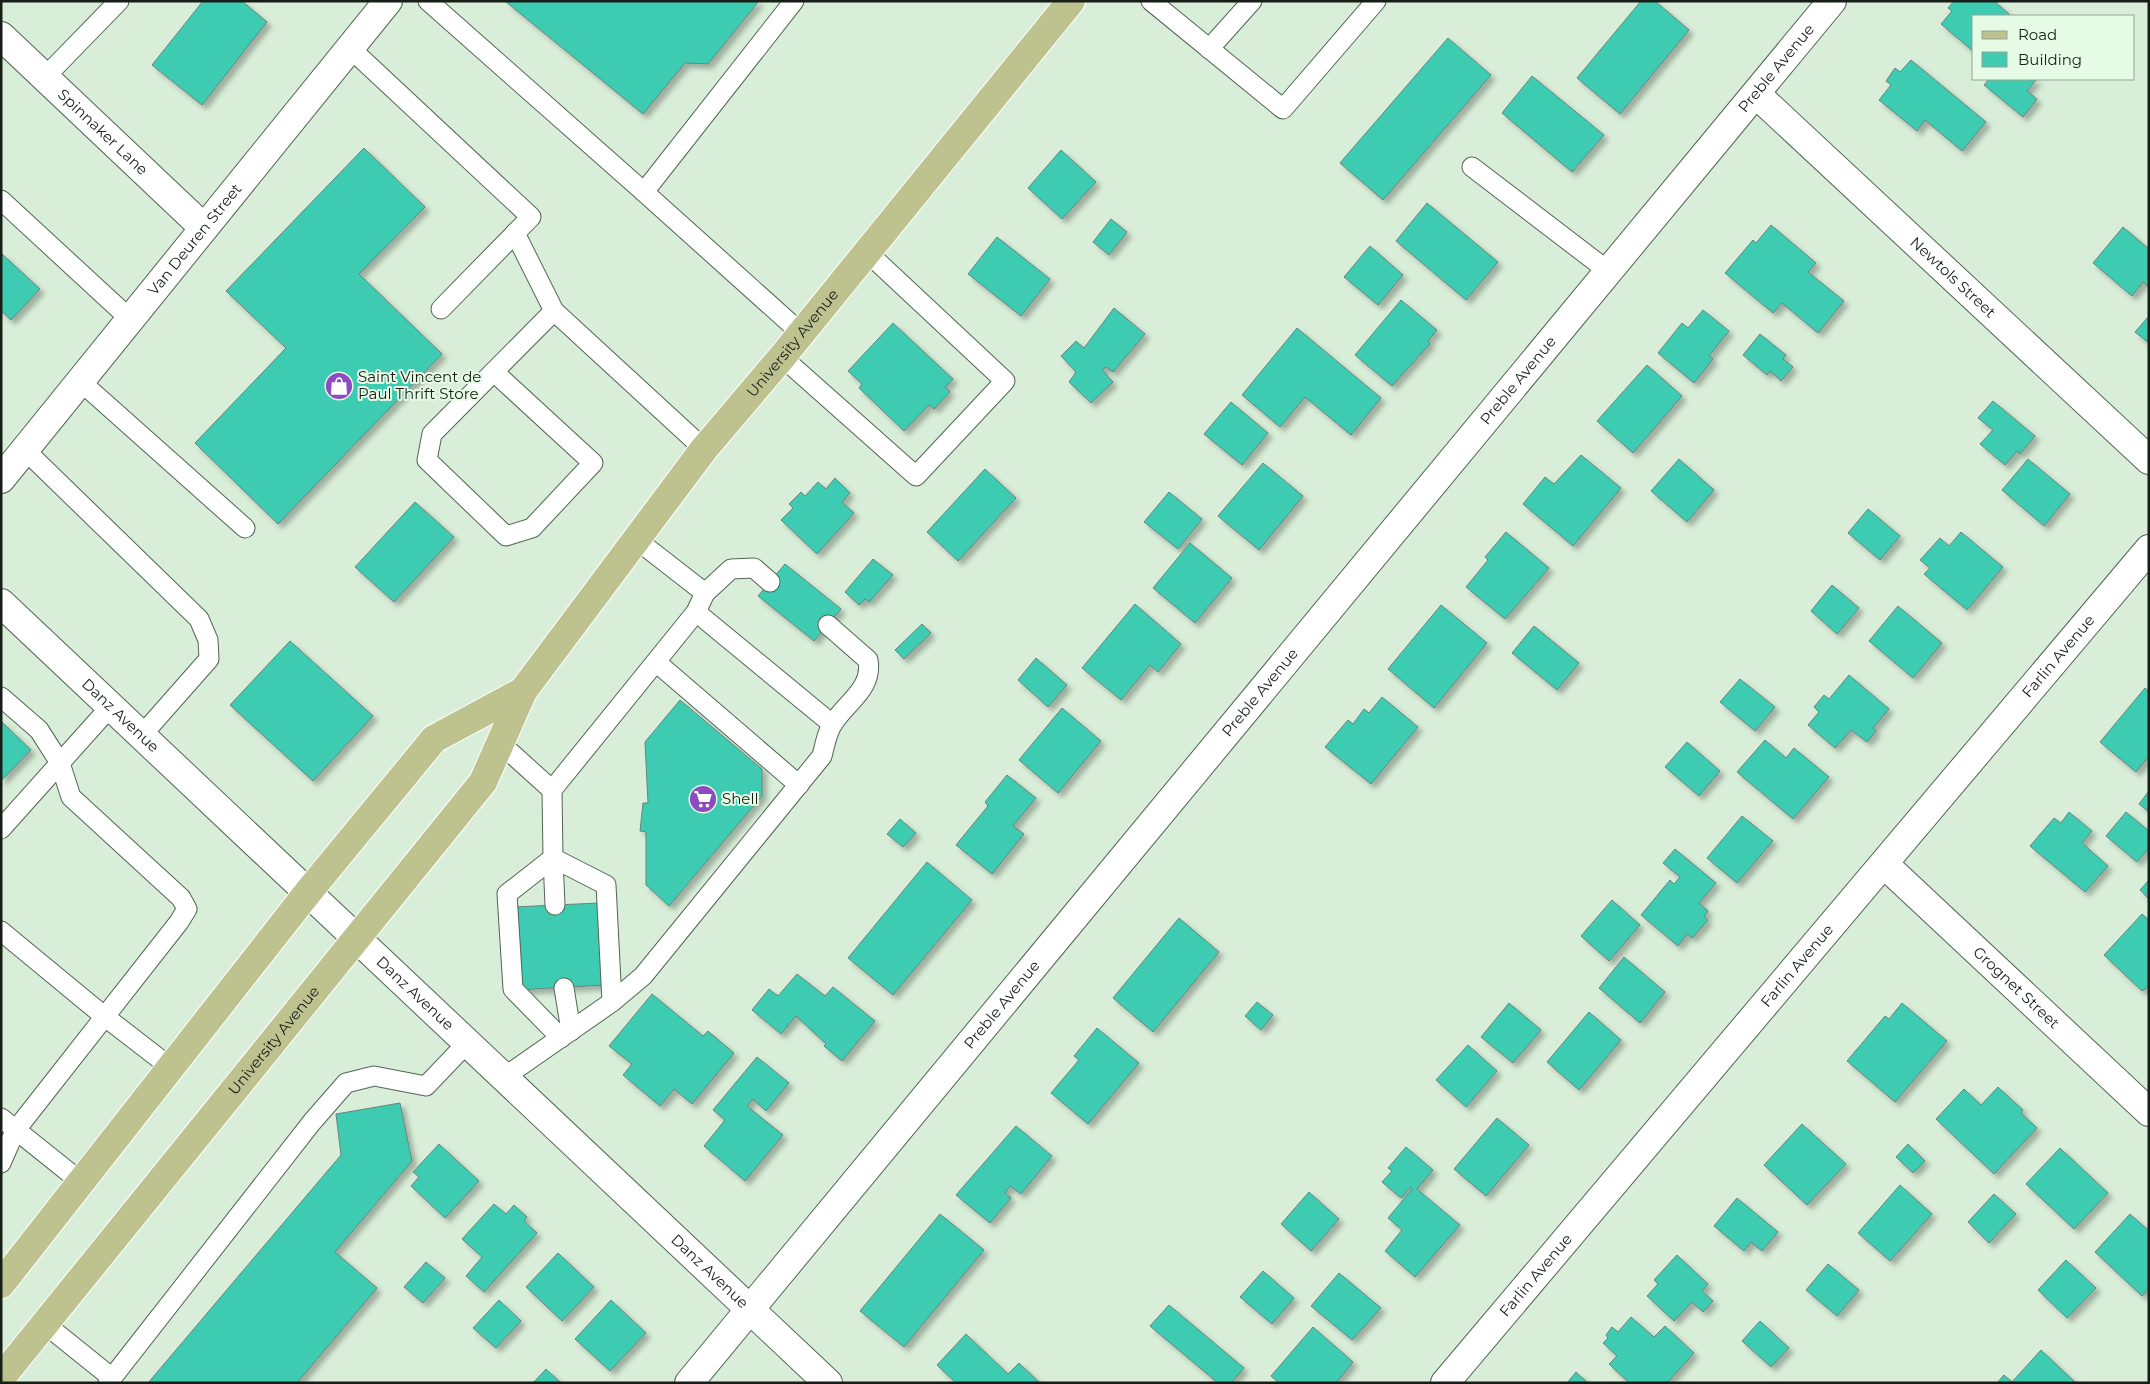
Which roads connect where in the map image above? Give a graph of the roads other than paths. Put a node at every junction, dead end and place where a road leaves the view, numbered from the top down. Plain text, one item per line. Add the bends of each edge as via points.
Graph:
1 (119, 1) edge
2 (388, 1) edge
3 (428, 1) edge
4 (794, 1) edge
5 (1071, 1) edge
6 (1151, 1) edge
7 (1252, 1) edge
8 (1376, 1) edge
9 (1832, 1) edge
10 (1, 36) edge
11 (350, 48) junction
12 (1209, 48) junction
13 (44, 77) junction
14 (1756, 94) junction
15 (1472, 167) dead end
16 (644, 192) junction
17 (1, 200) edge
18 (204, 228) junction
19 (515, 233) junction
20 (867, 252) junction
21 (1608, 271) junction
22 (441, 309) dead end
23 (554, 311) junction
24 (130, 319) junction
25 (801, 333) junction
26 (782, 357) junction
27 (494, 372) junction
28 (80, 382) junction
29 (704, 449) junction
30 (25, 450) junction
31 (2149, 460) edge
32 (1, 479) edge
33 (245, 528) dead end
34 (637, 540) junction
35 (2149, 549) edge
36 (770, 582) dead end
37 (705, 594) junction
38 (1, 603) edge
39 (696, 612) junction
40 (828, 625) dead end
41 (656, 662) junction
42 (523, 691) junction
43 (1, 697) edge
44 (111, 706) junction
45 (832, 724) junction
46 (142, 735) junction
47 (500, 743) junction
48 (60, 764) junction
49 (798, 785) junction
50 (552, 790) junction
51 (1, 829) edge
52 (553, 858) junction
53 (1884, 864) junction
54 (309, 891) junction
55 (555, 905) dead end
56 (1, 931) edge
57 (358, 937) junction
58 (564, 988) dead end
59 (612, 1002) junction
60 (104, 1016) junction
61 (566, 1034) junction
62 (468, 1043) junction
63 (170, 1067) junction
64 (503, 1078) junction
65 (2149, 1112) edge
66 (8, 1124) edge
67 (1, 1163) edge
68 (81, 1182) junction
69 (1, 1284) edge
70 (749, 1309) junction
71 (45, 1324) junction
72 (1, 1378) edge
73 (110, 1380) edge
74 (689, 1383) edge
75 (828, 1383) edge
76 (1445, 1383) edge

1 - 13 lane
2 - 11 street, Van Deuren Street
3 - 16 lane
4 - 16 lane
5 - 20 main road, University Avenue
6 - 12 lane
7 - 12 lane
8 - 12 lane via 1283,109
9 - 14 street, Preble Avenue
10 - 13 street, Spinnaker Lane
11 - 18 street, Van Deuren Street
11 - 19 lane via 531,217
13 - 18 street, Spinnaker Lane
14 - 21 street, Preble Avenue
14 - 31 street, Newtols Street
15 - 21 lane
16 - 25 lane
17 - 24 lane
18 - 24 street, Van Deuren Street
19 - 22 lane
19 - 23 lane
20 - 25 main road, University Avenue
20 - 26 lane via 1005,381 916,476
21 - 70 street, Preble Avenue
23 - 27 lane
23 - 29 lane
24 - 28 street, Van Deuren Street
25 - 26 main road, University Avenue
26 - 29 main road, University Avenue
27 - 27 lane via 593,463 532,528 506,536 427,460 432,434
28 - 30 street, Van Deuren Street
28 - 33 lane
29 - 34 main road, University Avenue
30 - 32 street, Van Deuren Street
30 - 46 lane via 199,618 208,640 209,659
34 - 37 lane
34 - 42 main road, University Avenue
35 - 53 street, Farlin Avenue
36 - 37 lane via 754,568 731,569
37 - 39 lane
38 - 44 street, Danz Avenue
39 - 41 lane
39 - 45 lane
40 - 45 lane via 868,660 870,673
41 - 49 lane
41 - 50 lane
42 - 47 main road, University Avenue
42 - 54 main road, University Avenue via 434,739
43 - 48 lane via 39,730
44 - 46 street, Danz Avenue
44 - 48 lane
45 - 49 lane via 822,756
46 - 54 street, Danz Avenue
47 - 50 lane
47 - 57 main road, University Avenue via 483,782
48 - 51 lane
48 - 60 lane via 71,797 181,898 187,908
49 - 59 lane via 643,976
50 - 52 lane
52 - 55 lane
52 - 59 lane via 606,885
52 - 61 lane via 507,894 513,988
53 - 65 street, Grognet Street
53 - 76 street, Farlin Avenue
54 - 57 street, Danz Avenue
54 - 63 main road, University Avenue
56 - 60 lane
57 - 62 street, Danz Avenue
57 - 71 main road, University Avenue
58 - 61 lane
59 - 61 lane
60 - 63 lane
60 - 66 lane
61 - 64 lane
62 - 64 street, Danz Avenue
62 - 73 lane via 426,1086 374,1076 346,1082
63 - 68 main road, University Avenue
64 - 70 street, Danz Avenue
66 - 67 lane
66 - 68 lane
68 - 69 main road, University Avenue
70 - 74 street, Preble Avenue
70 - 75 street, Danz Avenue
71 - 72 main road, University Avenue
71 - 73 lane

